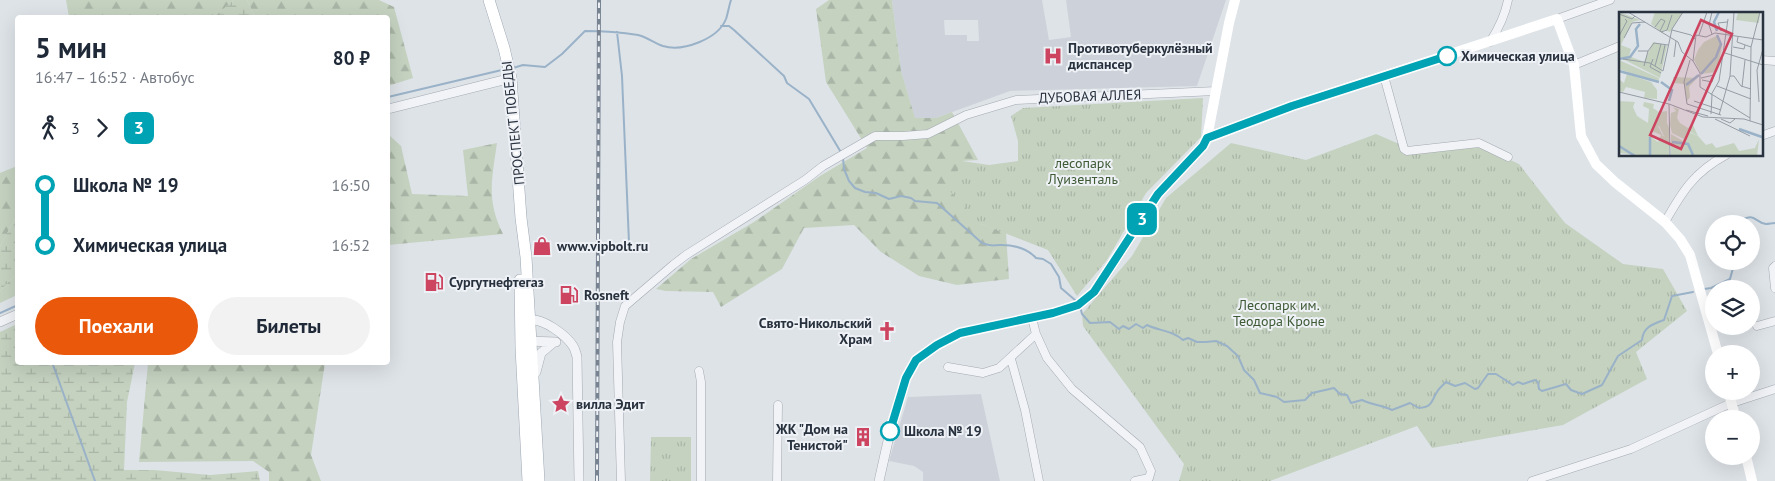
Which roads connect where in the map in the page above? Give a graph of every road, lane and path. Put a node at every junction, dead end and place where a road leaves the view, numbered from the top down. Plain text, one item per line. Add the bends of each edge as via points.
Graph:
1 (489, 0) edge
2 (1235, 0) edge
3 (1508, 0) edge
4 (1610, 0) edge
5 (1557, 19) junction
6 (1490, 42) junction
7 (1619, 46) edge
8 (1762, 60) edge
9 (1775, 61) edge
10 (1574, 65) junction
11 (1384, 76) junction
12 (511, 78) junction
13 (1216, 91) junction
14 (390, 108) edge
15 (1775, 131) edge
16 (1762, 136) edge
17 (1207, 138) junction
18 (1707, 156) edge
19 (1724, 156) edge
20 (1508, 157) dead end
21 (1713, 162) junction
22 (521, 218) junction
23 (1665, 222) junction
24 (1775, 266) edge
25 (1775, 288) edge
26 (15, 315) edge
27 (1032, 318) junction
28 (529, 320) junction
29 (1775, 321) edge
30 (0, 322) edge
31 (1760, 325) edge
32 (1036, 334) junction
33 (526, 341) junction
34 (569, 341) junction
35 (554, 342) junction
36 (1715, 345) edge
37 (1011, 359) junction
38 (948, 367) dead end
39 (699, 370) dead end
40 (533, 383) junction
41 (1775, 389) edge
42 (1731, 400) edge
43 (1732, 403) junction
44 (778, 404) dead end
45 (1734, 410) edge
46 (1748, 465) edge
47 (528, 481) edge
48 (539, 481) edge
49 (579, 481) edge
50 (621, 481) edge
51 (701, 481) edge
52 (776, 481) edge
53 (879, 481) edge
54 (1039, 481) edge
55 (1135, 481) edge
56 (1532, 481) edge
57 (1752, 481) edge

1 - 12 main road, ПРОСПЕКТ ПОБЕДЫ
2 - 13 main road
3 - 6 street via 1500,27
4 - 5 street
5 - 6 main road
5 - 10 main road
6 - 11 main road
7 - 10 street
8 - 9 street
10 - 23 main road via 1581,136 1596,164
11 - 17 main road
11 - 20 street via 1407,151 1479,143
12 - 14 street
12 - 22 main road, ПРОСПЕКТ ПОБЕДЫ
13 - 17 main road
13 - 50 street, ДУБОВАЯ АЛЛЕЯ via 1016,100 966,115 928,134 875,136 686,255 625,306 620,322 617,342
15 - 16 street
17 - 27 street via 1158,194 1094,292 1078,305
18 - 21 street
19 - 21 street
21 - 23 street via 1697,174 1681,194
22 - 28 main road, ПРОСПЕКТ ПОБЕДЫ
22 - 33 main road, ПРОСПЕКТ ПОБЕДЫ via 519,232
23 - 36 main road via 1690,255
24 - 25 street
26 - 30 street
27 - 32 street
27 - 53 street via 960,333 916,360 906,378
28 - 33 main road, ПРОСПЕКТ ПОБЕДЫ
28 - 34 street via 541,320
29 - 31 street
32 - 37 street
32 - 55 street via 1047,358 1072,389 1140,447 1151,475
33 - 35 street
33 - 40 main road, ПРОСПЕКТ ПОБЕДЫ
33 - 47 main road, ПРОСПЕКТ ПОБЕДЫ
34 - 35 street
34 - 49 street via 577,357
35 - 40 street via 541,353
37 - 38 street via 984,373
37 - 54 street
39 - 51 street
40 - 48 main road, ПРОСПЕКТ ПОБЕДЫ
41 - 43 street
42 - 43 main road
43 - 45 main road
43 - 56 street via 1631,449
44 - 52 street
46 - 57 main road

